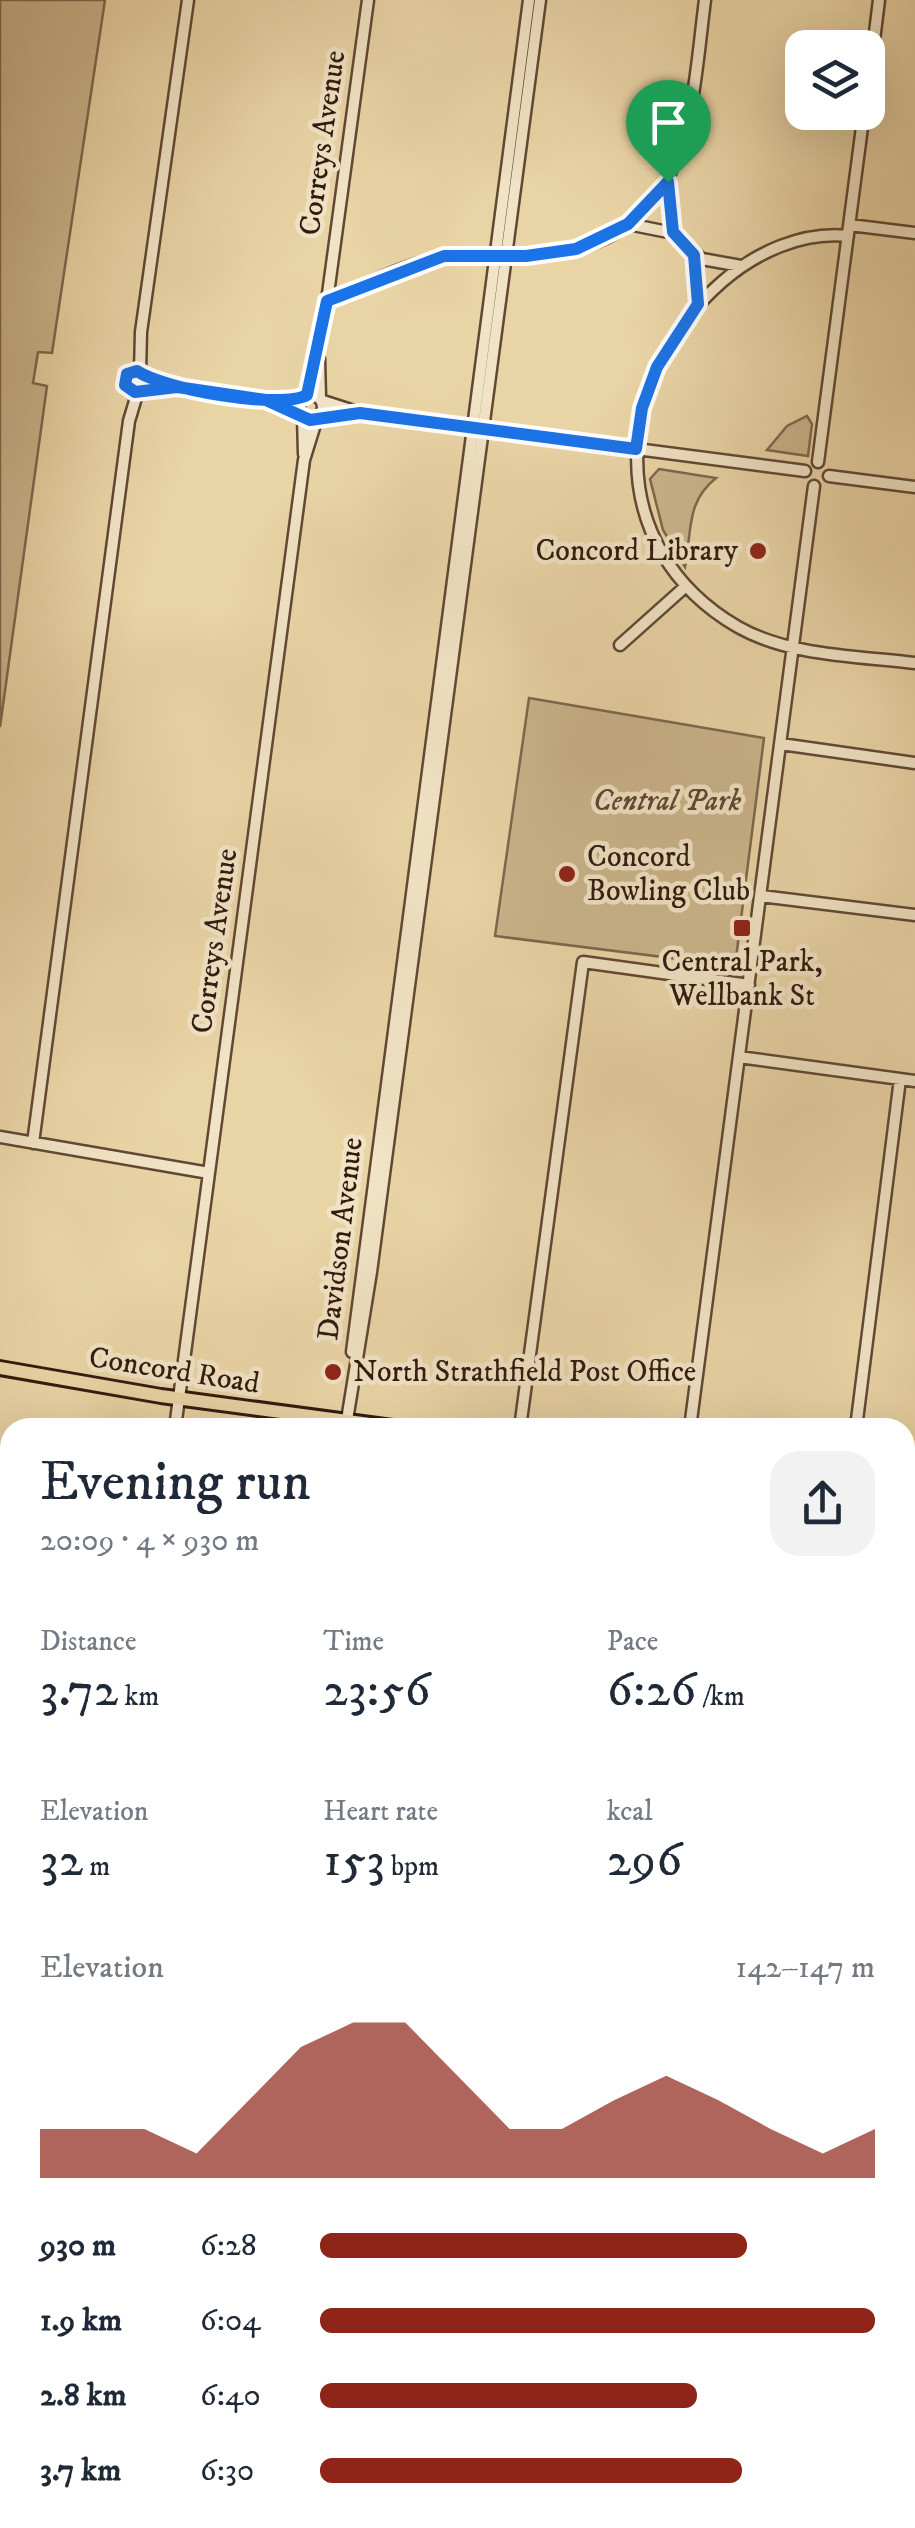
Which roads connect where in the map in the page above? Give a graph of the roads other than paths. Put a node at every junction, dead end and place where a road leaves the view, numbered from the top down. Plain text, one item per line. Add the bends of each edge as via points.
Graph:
1 (188, 0) edge
2 (368, 0) edge
3 (530, 0) edge
4 (540, 0) edge
5 (705, 0) edge
6 (879, 0) edge
7 (875, 30) edge
8 (862, 130) edge
9 (668, 182) junction
10 (628, 224) junction
11 (849, 230) junction
12 (673, 232) junction
13 (915, 234) edge
14 (500, 255) junction
15 (694, 255) junction
16 (740, 266) junction
17 (327, 301) junction
18 (698, 304) junction
19 (319, 353) junction
20 (137, 382) junction
21 (304, 397) junction
22 (266, 400) junction
23 (322, 400) junction
24 (360, 413) junction
25 (302, 415) junction
26 (319, 417) junction
27 (478, 428) junction
28 (636, 449) junction
29 (304, 460) junction
30 (818, 462) junction
31 (805, 471) junction
32 (829, 476) junction
33 (814, 486) junction
34 (915, 487) edge
35 (686, 586) junction
36 (620, 646) dead end
37 (794, 646) junction
38 (915, 663) edge
39 (781, 744) junction
40 (915, 763) edge
41 (760, 896) junction
42 (915, 914) edge
43 (749, 985) junction
44 (740, 1057) junction
45 (900, 1078) junction
46 (915, 1080) edge
47 (0, 1137) edge
48 (33, 1143) junction
49 (209, 1174) junction
50 (0, 1368) edge
51 (179, 1398) junction
52 (177, 1418) edge
53 (331, 1418) edge
54 (346, 1418) edge
55 (521, 1418) edge
56 (691, 1418) edge
57 (857, 1418) edge

1 - 20 street
2 - 17 street, Correys Avenue
3 - 14 street, Davidson Avenue
4 - 14 street, Davidson Avenue
5 - 9 street via 690,119
6 - 7 street
8 - 11 street
9 - 10 street
9 - 12 street
10 - 12 street
10 - 14 street via 576,249
11 - 13 street
11 - 16 street via 804,238
11 - 30 street
12 - 15 street
14 - 17 street via 444,256
14 - 27 street, Davidson Avenue
15 - 16 street
15 - 18 street
16 - 18 street
17 - 19 street, Correys Avenue
18 - 28 street via 657,367
19 - 21 street, Correys Avenue
19 - 23 street, Correys Avenue
20 - 22 street
20 - 48 street
21 - 22 street
21 - 23 street
21 - 25 street, Correys Avenue
22 - 25 street
23 - 24 street
23 - 26 street, Correys Avenue
24 - 26 street
24 - 27 street
25 - 26 street
25 - 29 street, Correys Avenue
26 - 29 street, Correys Avenue
27 - 28 street
27 - 54 street, Davidson Avenue
28 - 31 street
28 - 35 street via 643,511
29 - 49 street, Correys Avenue
30 - 31 street
30 - 32 street
31 - 33 street
32 - 33 street
32 - 34 street
33 - 37 street
35 - 36 street
35 - 37 street via 736,626
37 - 38 street
37 - 39 street
39 - 40 street
39 - 41 street
41 - 42 street
41 - 43 street
43 - 44 street
43 - 55 street via 583,962
44 - 45 street
44 - 56 street
45 - 46 street
45 - 57 street
47 - 48 street
48 - 49 street
49 - 51 street, Correys Avenue
50 - 51 main road, Concord Road
51 - 52 street, Correys Avenue
51 - 53 main road, Concord Road

